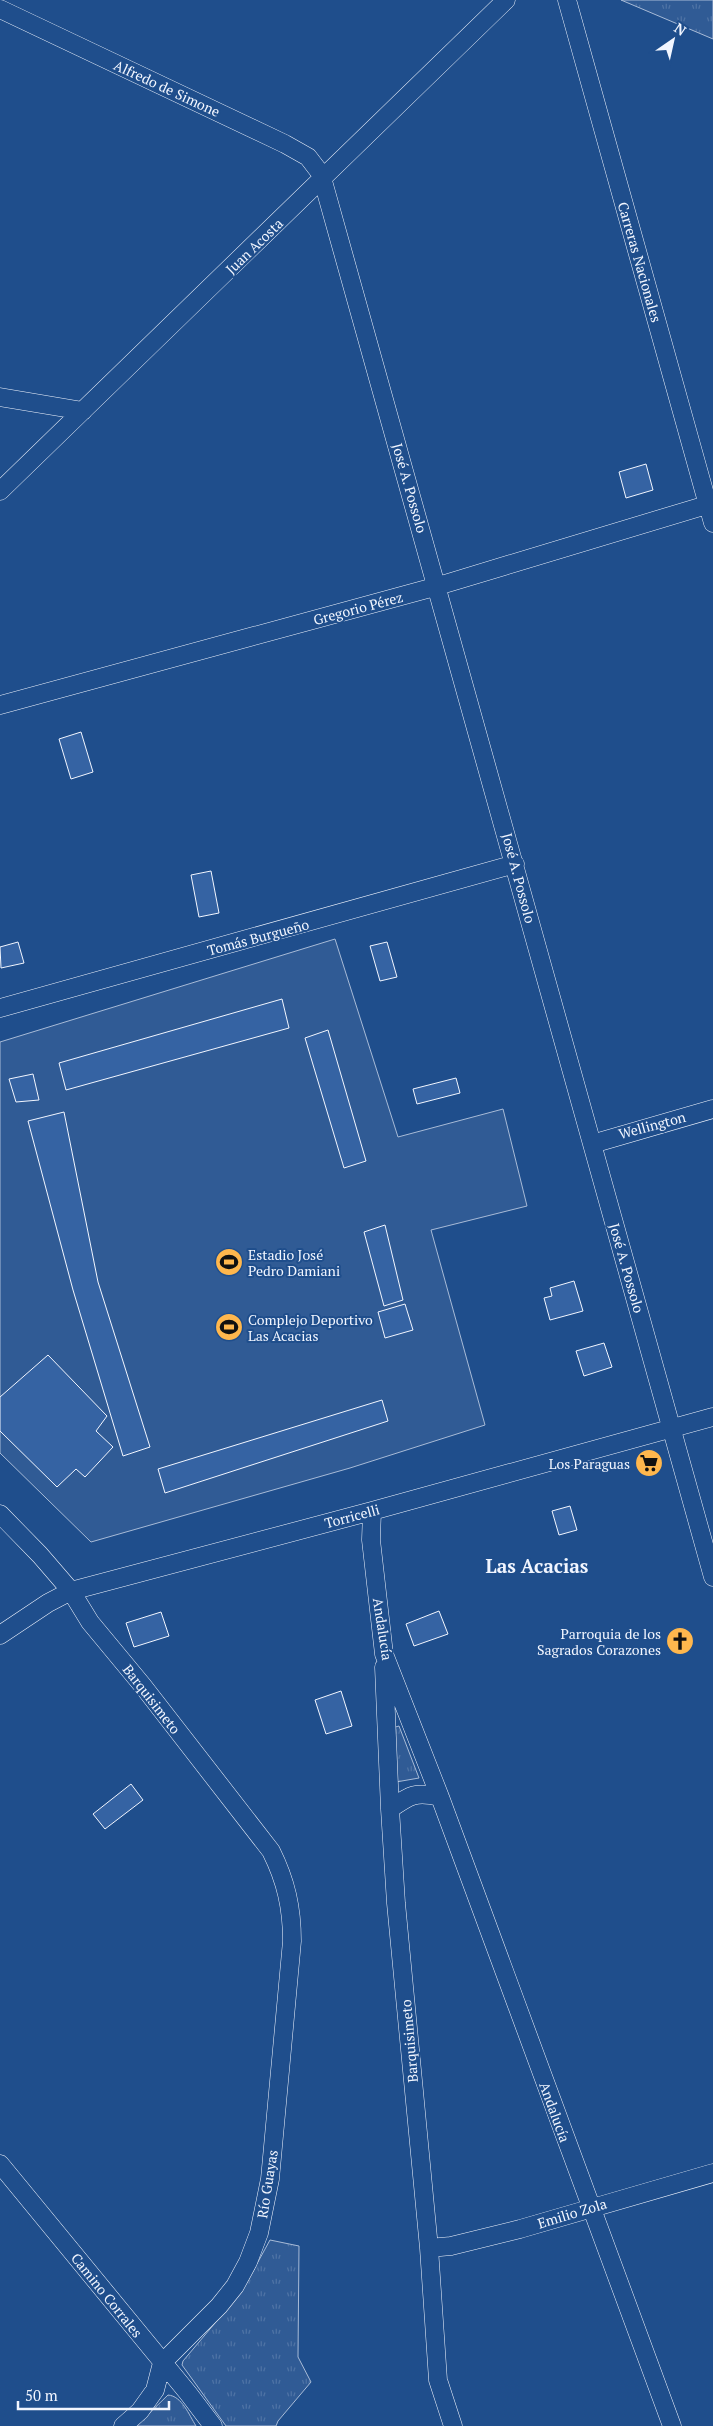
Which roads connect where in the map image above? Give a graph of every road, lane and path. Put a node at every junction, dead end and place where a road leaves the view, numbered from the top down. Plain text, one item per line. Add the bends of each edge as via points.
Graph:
1 (506, 0) edge
2 (567, 0) edge
3 (0, 9) edge
4 (323, 179) junction
5 (0, 397) edge
6 (83, 411) junction
7 (0, 491) edge
8 (710, 504) edge
9 (713, 523) edge
10 (438, 586) junction
11 (0, 704) edge
12 (515, 864) junction
13 (0, 1008) edge
14 (713, 1109) edge
15 (592, 1144) junction
16 (713, 1417) edge
17 (672, 1429) junction
18 (372, 1512) junction
19 (0, 1514) edge
20 (713, 1577) edge
21 (71, 1591) junction
22 (0, 1635) edge
23 (384, 1654) junction
24 (440, 1797) junction
25 (390, 1810) junction
26 (288, 1894) joint
27 (0, 2164) edge
28 (713, 2173) edge
29 (590, 2208) junction
30 (429, 2248) junction
31 (162, 2362) junction
32 (123, 2426) edge
33 (213, 2426) edge
34 (454, 2426) edge
35 (672, 2426) edge

1 - 4 street, Juan Acosta
2 - 8 street, Carreras Nacionales
3 - 4 street, Alfredo de Simone via 286,144 308,156
4 - 6 street, Juan Acosta
4 - 10 street, José A. Possolo
5 - 6 street
6 - 7 street, Juan Acosta
8 - 9 street, Carreras Nacionales
8 - 10 street, Gregorio Pérez
10 - 11 street, Gregorio Pérez
10 - 12 street, José A. Possolo
12 - 13 street, Tomás Burgueño
12 - 15 street, José A. Possolo
14 - 15 street, Wellington
15 - 17 street, José A. Possolo
16 - 17 street, Torricelli
17 - 18 street, Torricelli
17 - 20 street, José A. Possolo
18 - 21 street, Torricelli
18 - 23 street, Andalucía via 371,1540
19 - 21 street, Barquisimeto
21 - 22 street, Torricelli
21 - 26 street, Barquisimeto via 90,1622 271,1851
23 - 24 street, Andalucía
23 - 25 street, Barquisimeto
24 - 25 street via 417,1794
24 - 29 street, Andalucía
25 - 30 street, Barquisimeto
26 - 31 street, Río Guayas via 292,1941 270,2179 259,2233 248,2262 219,2306
27 - 31 street, Camino Corrales
28 - 29 street, Emilio Zola
29 - 30 street, Emilio Zola via 451,2246
29 - 35 street, Andalucía
30 - 34 street, Barquisimeto via 438,2380
31 - 32 street via 155,2390 140,2411
31 - 33 street, Camino Corrales

